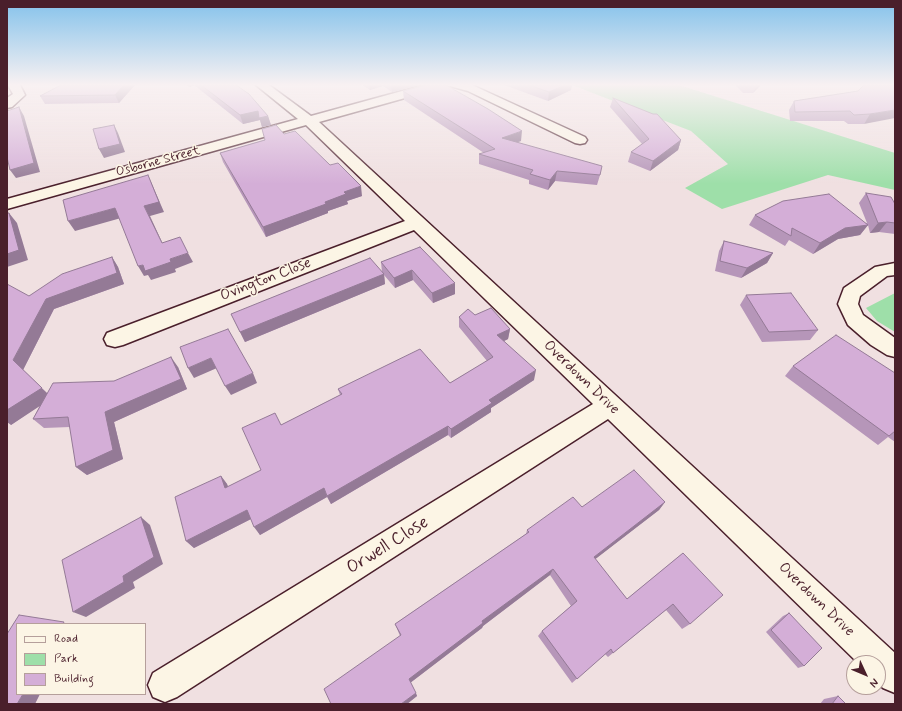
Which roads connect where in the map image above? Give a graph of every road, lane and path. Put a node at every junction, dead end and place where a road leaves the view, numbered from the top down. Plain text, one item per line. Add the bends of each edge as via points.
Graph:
1 (308, 118) edge
2 (317, 118) edge
3 (534, 118) edge
4 (310, 120) junction
5 (580, 140) dead end
6 (7, 204) edge
7 (418, 222) junction
8 (895, 269) edge
9 (114, 339) dead end
10 (895, 349) edge
11 (610, 406) junction
12 (895, 676) edge
13 (165, 685) dead end

1 - 4 street, Overdown Drive
2 - 4 street, Osborne Street
3 - 5 street
4 - 6 street, Osborne Street
4 - 7 street, Overdown Drive
7 - 9 street, Ovington Close
7 - 11 street, Overdown Drive
8 - 10 street via 882,271 850,293 848,304 855,320
11 - 12 street, Overdown Drive
11 - 13 street, Orwell Close

